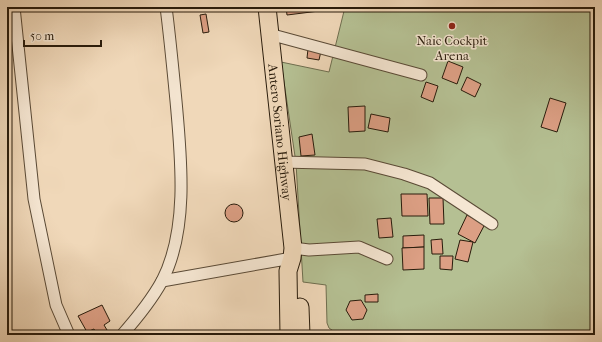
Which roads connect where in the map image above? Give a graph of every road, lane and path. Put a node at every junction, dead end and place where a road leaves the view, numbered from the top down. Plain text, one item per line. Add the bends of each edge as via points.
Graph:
1 (14, 7) edge
2 (166, 7) edge
3 (267, 7) edge
4 (269, 34) junction
5 (421, 75) dead end
6 (282, 162) junction
7 (492, 224) dead end
8 (293, 253) junction
9 (387, 260) dead end
10 (162, 280) junction
11 (69, 335) edge
12 (122, 335) edge
13 (288, 335) edge
14 (301, 335) edge

1 - 11 street via 34,200 56,305
2 - 10 street via 181,157 181,200 173,250
3 - 4 main road, Antero Soriano Highway
4 - 5 street
4 - 6 main road, Antero Soriano Highway
6 - 7 street via 365,164 404,174 430,183
6 - 8 main road, Antero Soriano Highway
8 - 9 street via 359,247
8 - 10 street
8 - 13 main road, Antero Soriano Highway via 288,271
8 - 14 main road, Antero Soriano Highway via 298,270
10 - 12 street via 142,312

